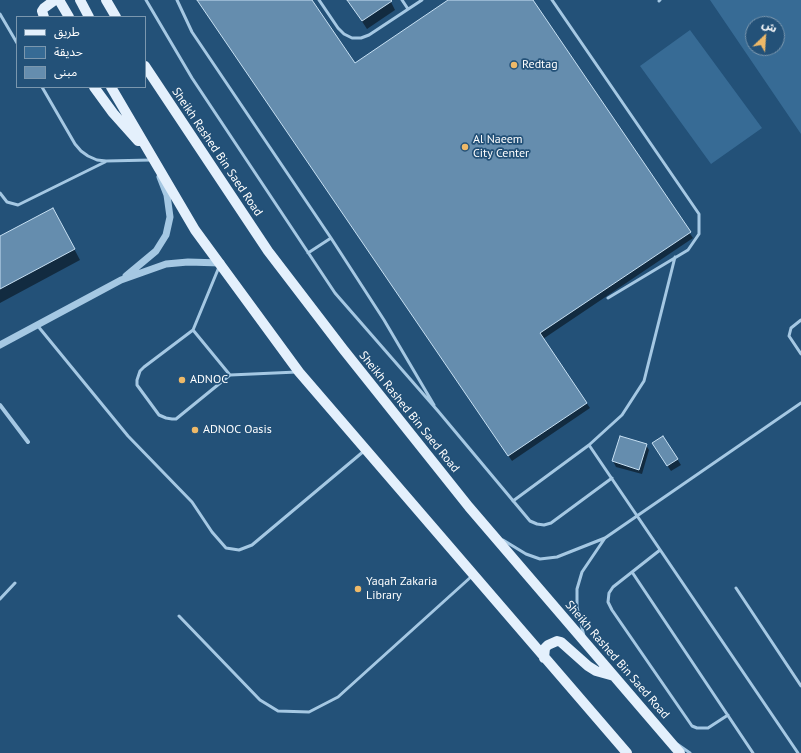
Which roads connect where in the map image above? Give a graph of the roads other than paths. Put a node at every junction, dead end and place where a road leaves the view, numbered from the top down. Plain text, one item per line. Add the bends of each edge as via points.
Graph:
1 (55, 0) edge
2 (59, 0) edge
3 (80, 0) edge
4 (106, 0) edge
5 (146, 0) edge
6 (178, 0) edge
7 (319, 0) edge
8 (402, 0) edge
9 (422, 0) edge
10 (552, 0) edge
11 (408, 9) junction
12 (0, 14) edge
13 (44, 16) edge
14 (68, 16) edge
15 (88, 16) edge
16 (115, 16) edge
17 (16, 41) edge
18 (148, 76) edge
19 (43, 88) edge
20 (95, 88) edge
21 (112, 88) edge
22 (154, 159) junction
23 (106, 161) junction
24 (0, 193) edge
25 (331, 238) junction
26 (308, 253) junction
27 (675, 257) junction
28 (221, 263) junction
29 (121, 280) junction
30 (608, 298) dead end
31 (801, 320) edge
32 (37, 325) junction
33 (192, 330) junction
34 (0, 345) edge
35 (801, 354) edge
36 (299, 372) junction
37 (230, 375) junction
38 (801, 403) edge
39 (0, 405) edge
40 (438, 411) junction
41 (28, 442) dead end
42 (589, 445) junction
43 (366, 450) junction
44 (612, 478) junction
45 (513, 501) junction
46 (469, 507) junction
47 (637, 515) junction
48 (605, 538) junction
49 (660, 550) junction
50 (632, 572) junction
51 (473, 575) junction
52 (15, 582) dead end
53 (736, 588) dead end
54 (0, 599) edge
55 (179, 616) dead end
56 (586, 642) junction
57 (544, 658) junction
58 (614, 676) junction
59 (801, 686) edge
60 (728, 715) junction
61 (669, 740) junction
62 (627, 753) edge
63 (680, 753) edge
64 (690, 753) edge
65 (753, 753) edge
66 (797, 753) edge

1 - 13 main road via 44,8
2 - 14 main road
3 - 15 main road
4 - 16 main road
5 - 26 lane via 192,78
6 - 25 lane via 192,32
7 - 11 lane via 338,28 352,38 369,35
8 - 11 lane
9 - 11 lane
10 - 27 lane via 699,214 699,234 688,250
12 - 17 lane
18 - 46 main road, Sheikh Rashed Bin Saed Road via 268,251
19 - 23 lane via 81,151 92,158
20 - 22 main road
21 - 22 main road
22 - 23 lane
22 - 28 main road via 195,230
22 - 29 street via 170,217 166,235 156,251
23 - 24 lane via 18,205 7,202
25 - 26 lane
25 - 40 lane
26 - 40 lane via 335,292
27 - 30 lane
27 - 42 lane via 644,381 622,415
28 - 29 street via 166,264
28 - 33 lane
28 - 36 main road
29 - 32 street
31 - 35 lane via 791,328 790,336
32 - 34 street
32 - 43 lane via 128,436 192,502 226,548 239,550 252,545
33 - 37 lane
33 - 37 lane via 140,371 137,385 159,415 176,418
36 - 37 lane
36 - 43 main road
38 - 47 lane
39 - 41 street
40 - 45 lane
42 - 44 lane
42 - 45 lane
43 - 51 main road
44 - 45 lane via 551,523 544,525 530,521
44 - 47 lane
46 - 48 lane via 505,542 540,559 557,557
46 - 56 main road, Sheikh Rashed Bin Saed Road
47 - 48 lane
47 - 49 lane
48 - 56 lane via 582,572 577,589 577,607
49 - 50 lane
49 - 66 lane
50 - 60 lane
50 - 60 lane via 612,587 608,602 612,610 692,726 708,728
51 - 55 lane via 338,697 309,712 278,711 260,700
51 - 57 main road
52 - 54 lane
53 - 59 lane
56 - 58 main road, Sheikh Rashed Bin Saed Road
57 - 58 main road via 548,645 561,642 588,666
57 - 62 main road
58 - 61 main road, Sheikh Rashed Bin Saed Road
60 - 65 lane
61 - 63 main road, Sheikh Rashed Bin Saed Road
61 - 64 lane

